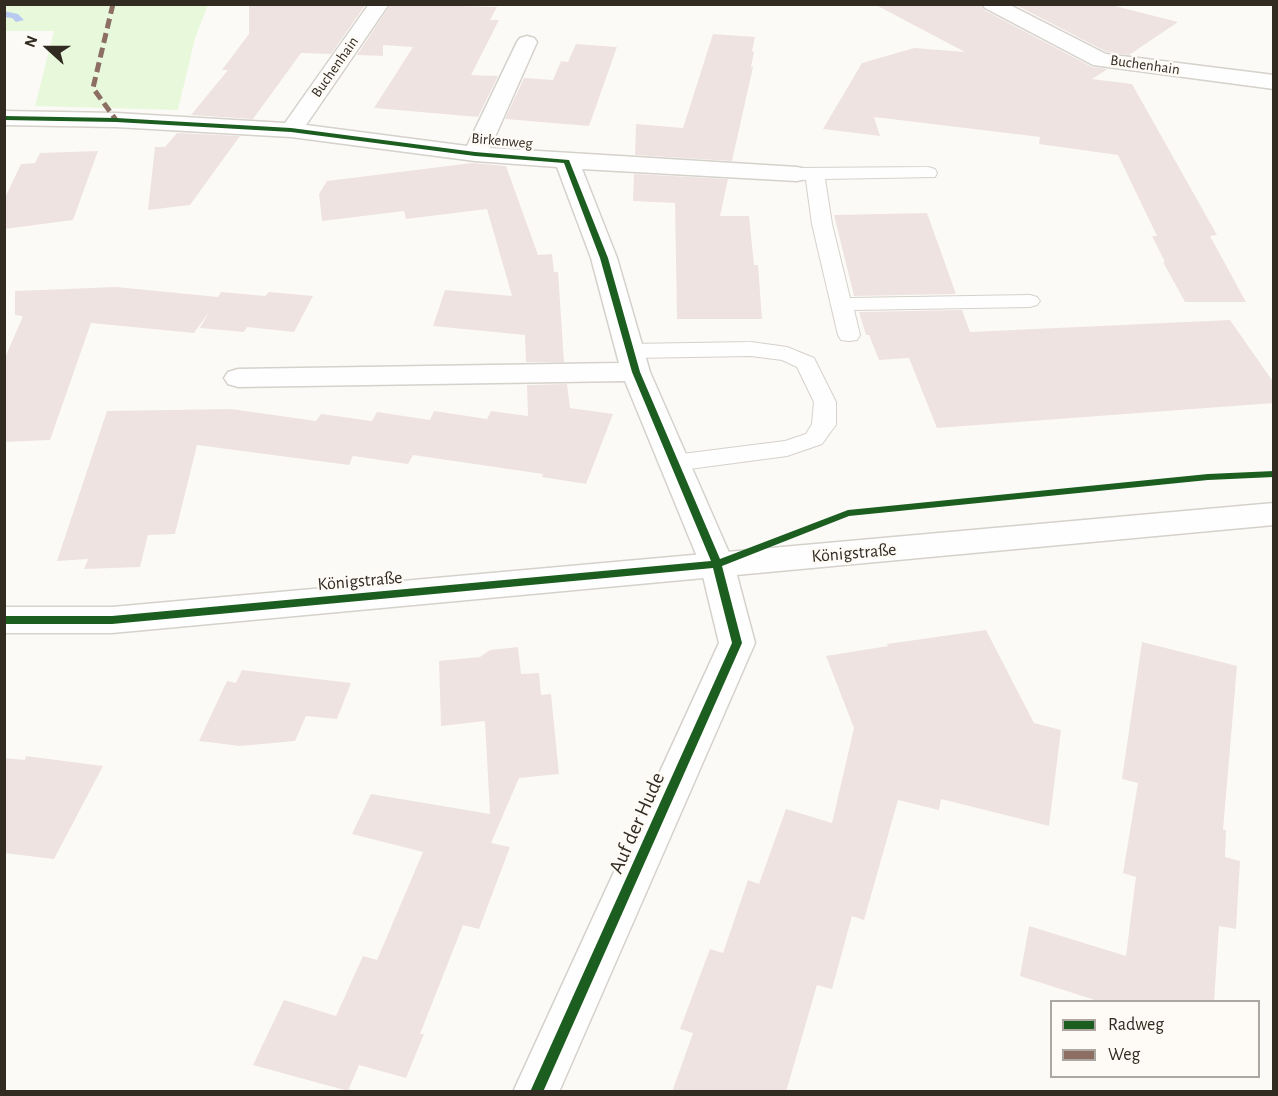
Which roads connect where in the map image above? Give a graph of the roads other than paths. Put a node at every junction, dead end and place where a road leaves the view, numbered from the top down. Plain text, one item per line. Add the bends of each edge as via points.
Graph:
1 (379, 4) edge
2 (992, 4) edge
3 (527, 42) dead end
4 (1274, 82) edge
5 (7, 123) edge
6 (291, 130) junction
7 (475, 154) junction
8 (567, 161) junction
9 (928, 173) dead end
10 (806, 174) junction
11 (1030, 301) dead end
12 (842, 304) junction
13 (849, 335) dead end
14 (633, 361) junction
15 (238, 378) dead end
16 (674, 463) junction
17 (1274, 514) edge
18 (717, 564) junction
19 (4, 620) edge
20 (536, 1092) edge

1 - 6 street, Buchenhain
2 - 4 street, Buchenhain via 1101,60
3 - 7 street, Birkenweg
5 - 6 street, Birkenweg via 116,120
6 - 7 street, Birkenweg
7 - 8 street, Birkenweg
8 - 10 street, Birkenweg
8 - 14 street via 604,258
9 - 10 lane
10 - 12 lane
11 - 12 lane
12 - 13 lane
14 - 15 street
14 - 16 street
14 - 16 lane via 751,349 787,354 806,363 825,402 824,425 814,440 787,448
16 - 18 street
17 - 18 street, Königstraße
18 - 19 street, Königstraße via 112,620
18 - 20 street, Auf der Hude via 737,643

